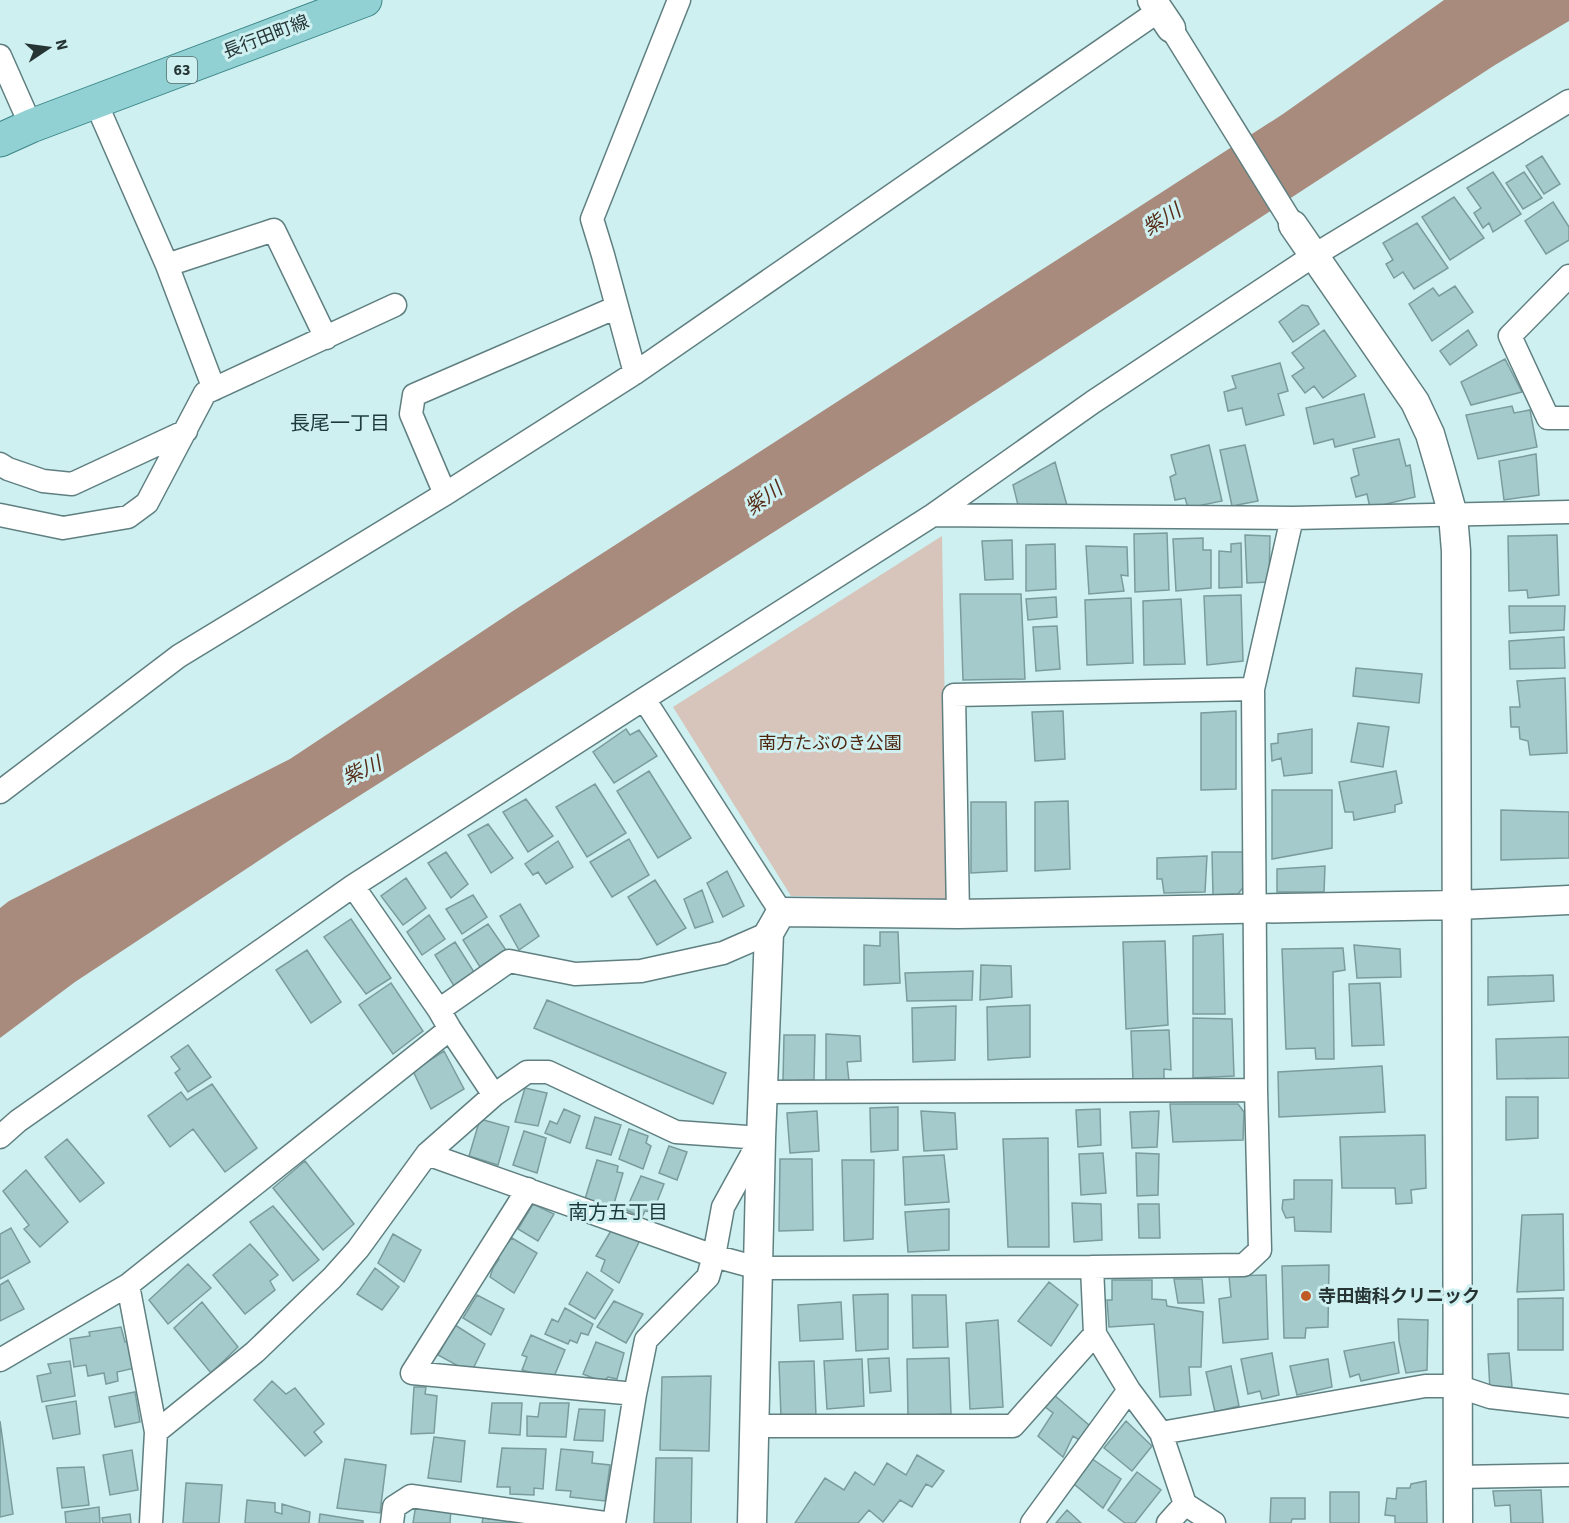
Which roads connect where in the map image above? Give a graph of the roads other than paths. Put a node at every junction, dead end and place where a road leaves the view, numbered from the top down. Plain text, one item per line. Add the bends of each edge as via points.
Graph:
1 (679, 0) edge
2 (356, 1) edge
3 (1161, 13) edge
4 (0, 56) edge
5 (1569, 101) edge
6 (96, 103) junction
7 (31, 126) junction
8 (0, 140) edge
9 (1293, 225) joint
10 (1313, 256) junction
11 (167, 265) junction
12 (1569, 276) edge
13 (395, 305) dead end
14 (617, 307) junction
15 (326, 338) junction
16 (635, 373) junction
17 (214, 389) junction
18 (1569, 418) edge
19 (186, 431) junction
20 (0, 464) edge
21 (445, 494) junction
22 (1569, 512) edge
23 (1453, 514) junction
24 (0, 515) edge
25 (933, 515) junction
26 (1292, 518) junction
27 (1253, 689) junction
28 (644, 699) junction
29 (0, 792) edge
30 (353, 886) junction
31 (1569, 900) edge
32 (1457, 905) junction
33 (1256, 909) junction
34 (958, 914) junction
35 (775, 922) junction
36 (444, 1020) junction
37 (1256, 1090) junction
38 (763, 1092) junction
39 (494, 1095) junction
40 (0, 1137) edge
41 (761, 1138) junction
42 (427, 1154) junction
43 (528, 1189) junction
44 (714, 1256) junction
45 (1092, 1267) junction
46 (758, 1268) junction
47 (128, 1285) junction
48 (1095, 1334) junction
49 (0, 1360) edge
50 (1457, 1386) junction
51 (1129, 1390) junction
52 (635, 1394) junction
53 (1569, 1406) edge
54 (754, 1426) junction
55 (156, 1432) junction
56 (1161, 1433) junction
57 (1569, 1475) edge
58 (1457, 1477) junction
59 (1185, 1504) junction
60 (151, 1523) edge
61 (392, 1523) edge
62 (605, 1523) edge
63 (614, 1523) edge
64 (752, 1523) edge
65 (1032, 1523) edge
66 (1168, 1523) edge
67 (1214, 1523) edge
68 (1458, 1523) edge

1 - 14 street via 592,219
2 - 6 main road, 長行田町線 / 63
3 - 9 street
3 - 16 street
4 - 7 street
5 - 10 street
6 - 7 main road, 長行田町線 / 63
6 - 11 street
7 - 8 main road, 長行田町線 / 63
9 - 10 street
10 - 23 street via 1415,402 1430,434
10 - 25 street via 1093,402
11 - 15 street via 274,230
11 - 17 street
12 - 18 street via 1510,336 1548,418
13 - 15 street
14 - 16 street
14 - 21 street via 414,395 411,414
15 - 17 street
16 - 21 street
17 - 19 street via 205,393
19 - 20 street via 72,484 43,481
19 - 24 street via 147,503 128,517 63,528
21 - 29 street via 179,656
22 - 23 street
23 - 26 street
23 - 32 street
25 - 26 street
25 - 28 street
26 - 27 street
27 - 33 street
27 - 34 street via 954,695
28 - 30 street
28 - 35 street
30 - 36 street
30 - 40 street
31 - 32 street
32 - 33 street
32 - 50 street
33 - 34 street
33 - 37 street
34 - 35 street
35 - 36 street via 723,953 641,971 575,974 509,961
35 - 38 street
36 - 39 street
36 - 47 street
37 - 38 street
37 - 45 street via 1260,1250 1244,1265
38 - 41 street
39 - 41 street via 527,1072 548,1072 676,1132
39 - 42 street
41 - 44 street via 723,1207
41 - 46 street
42 - 43 street
42 - 55 street via 358,1249 332,1278 255,1352
43 - 44 street
43 - 52 street via 412,1373
44 - 46 street
44 - 52 street via 708,1277 646,1340
45 - 46 street
45 - 48 street
46 - 54 street
47 - 49 street
47 - 55 street
48 - 51 street
48 - 54 street via 1013,1426
50 - 53 street via 1490,1397
50 - 56 street via 1425,1386
50 - 58 street
51 - 56 street
51 - 65 street
52 - 63 street
54 - 64 street
55 - 60 street
56 - 59 street
57 - 58 street
58 - 68 street
59 - 66 street
59 - 67 street
61 - 62 street via 394,1507 411,1496

